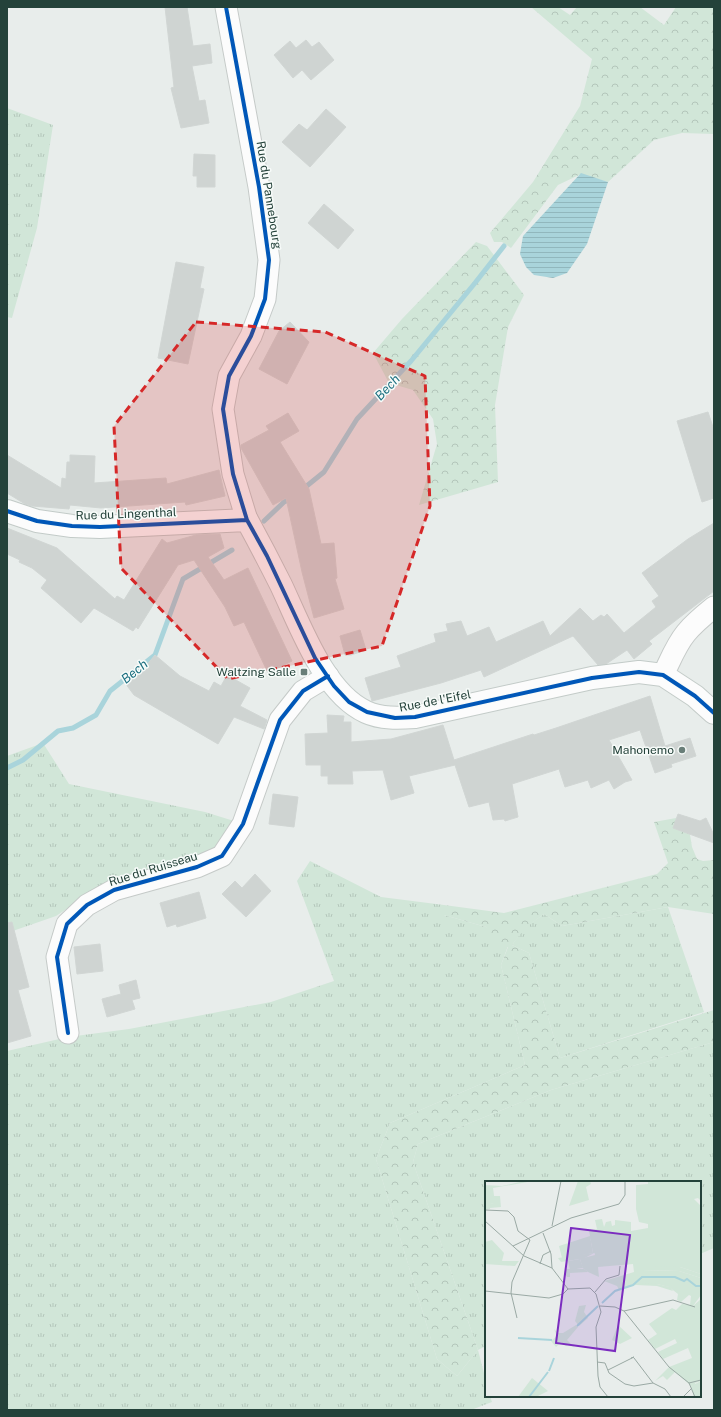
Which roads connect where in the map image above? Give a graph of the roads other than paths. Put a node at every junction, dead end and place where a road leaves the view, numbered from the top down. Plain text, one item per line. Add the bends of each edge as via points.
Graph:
1 (226, 7) edge
2 (7, 511) edge
3 (247, 520) junction
4 (714, 608) edge
5 (663, 675) junction
6 (328, 676) junction
7 (714, 713) edge
8 (68, 1033) dead end

1 - 3 street, Rue du Pannebourg via 259,188 269,260 265,299 251,336 229,376 223,409 233,474
2 - 3 street, Rue du Lingenthal via 37,521 72,526
3 - 6 street, Rue de l'Eifel via 267,556 315,658
4 - 5 street via 685,634
5 - 6 street, Rue de l'Eifel via 639,672 592,678 414,717 395,718 367,712 349,702
5 - 7 street via 695,696
6 - 8 street, Rue du Ruisseau via 303,691 280,720 243,824 222,856 198,867 114,890 87,905 66,924 57,957

